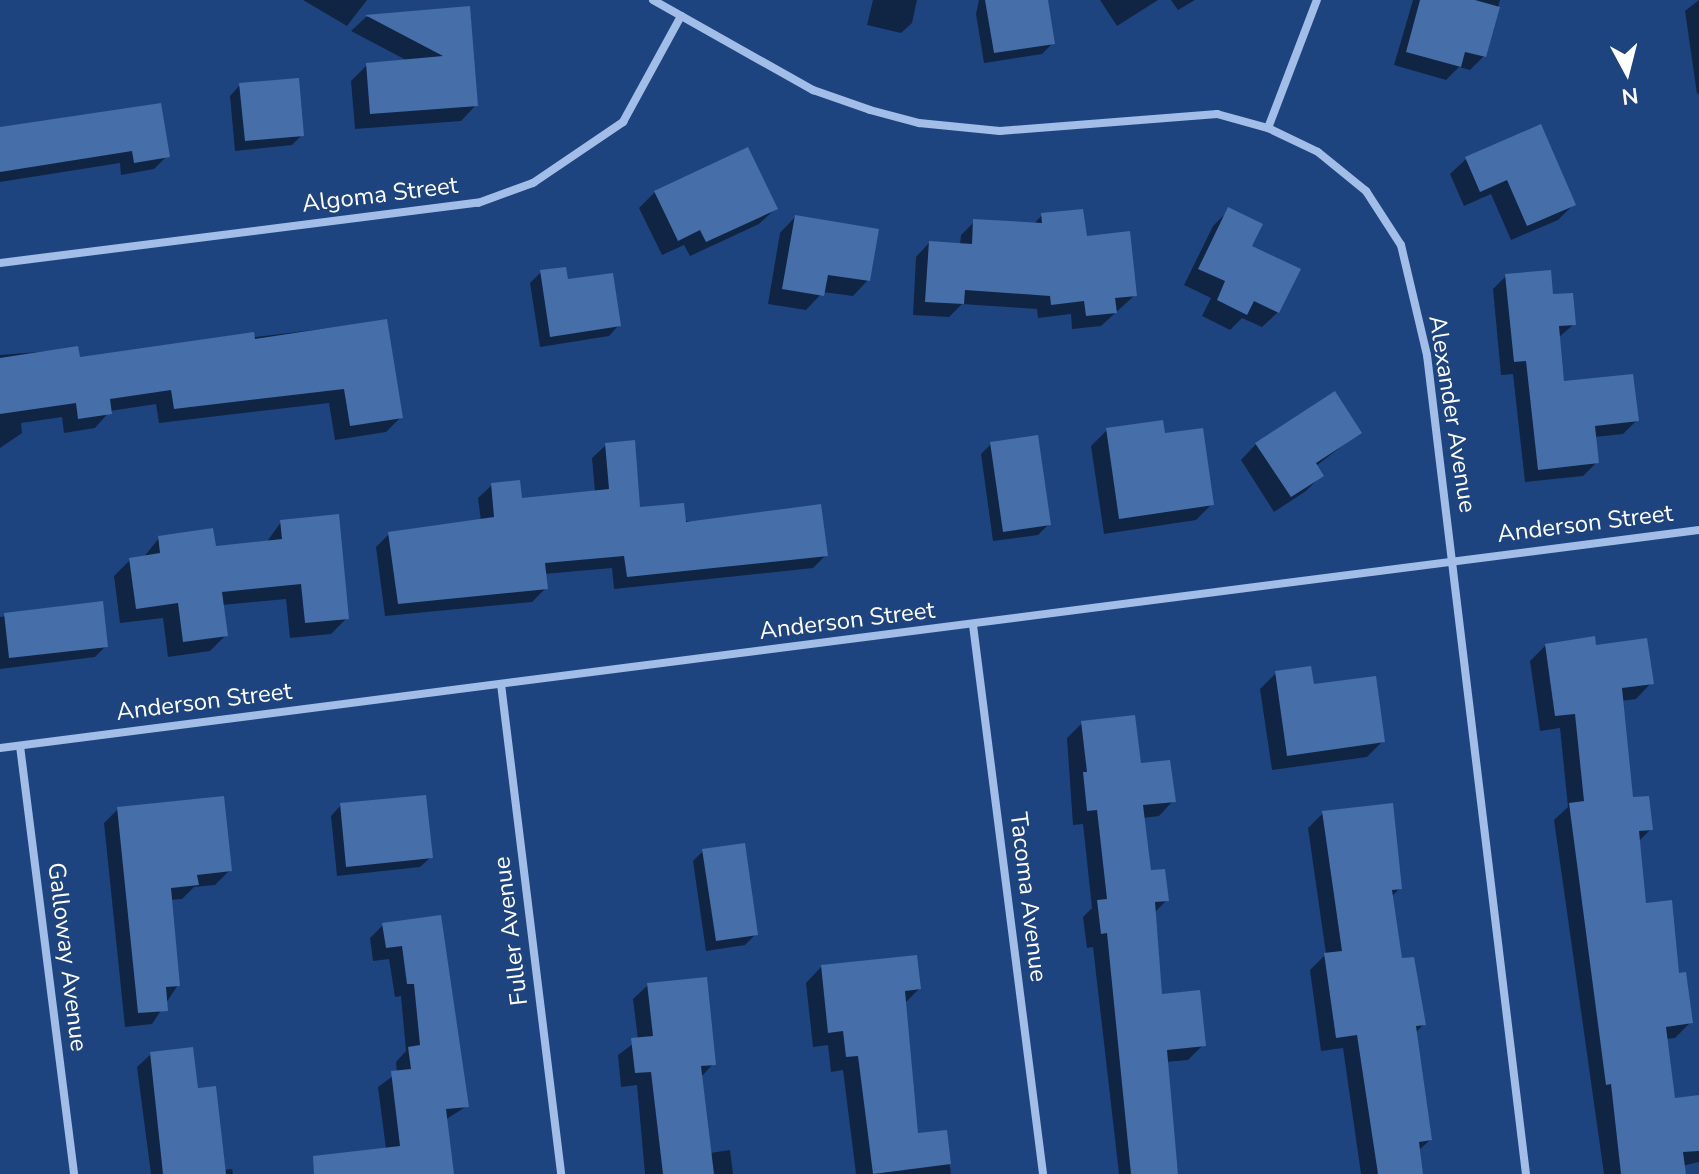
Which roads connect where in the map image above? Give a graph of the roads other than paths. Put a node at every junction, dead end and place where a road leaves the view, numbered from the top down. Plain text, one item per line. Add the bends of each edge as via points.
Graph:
1 (653, 0) edge
2 (1317, 0) edge
3 (681, 16) junction
4 (1268, 128) junction
5 (0, 263) edge
6 (1699, 530) edge
7 (1453, 560) junction
8 (973, 625) junction
9 (501, 684) junction
10 (20, 746) junction
11 (0, 748) edge
12 (74, 1174) edge
13 (561, 1174) edge
14 (1043, 1174) edge
15 (1526, 1174) edge

1 - 3 street, Alexander Avenue
2 - 4 street
3 - 4 street, Alexander Avenue via 813,90 919,123 1000,131 1187,113 1217,114
3 - 5 street, Algoma Street via 623,122 575,160 533,183 478,203
4 - 7 street, Alexander Avenue via 1318,152 1366,191 1401,245 1427,355
6 - 7 street, Anderson Street
7 - 8 street, Anderson Street
7 - 15 street, Alexander Avenue
8 - 9 street, Anderson Street
8 - 14 street, Tacoma Avenue
9 - 10 street, Anderson Street
9 - 13 street, Fuller Avenue
10 - 11 street, Anderson Street
10 - 12 street, Galloway Avenue

